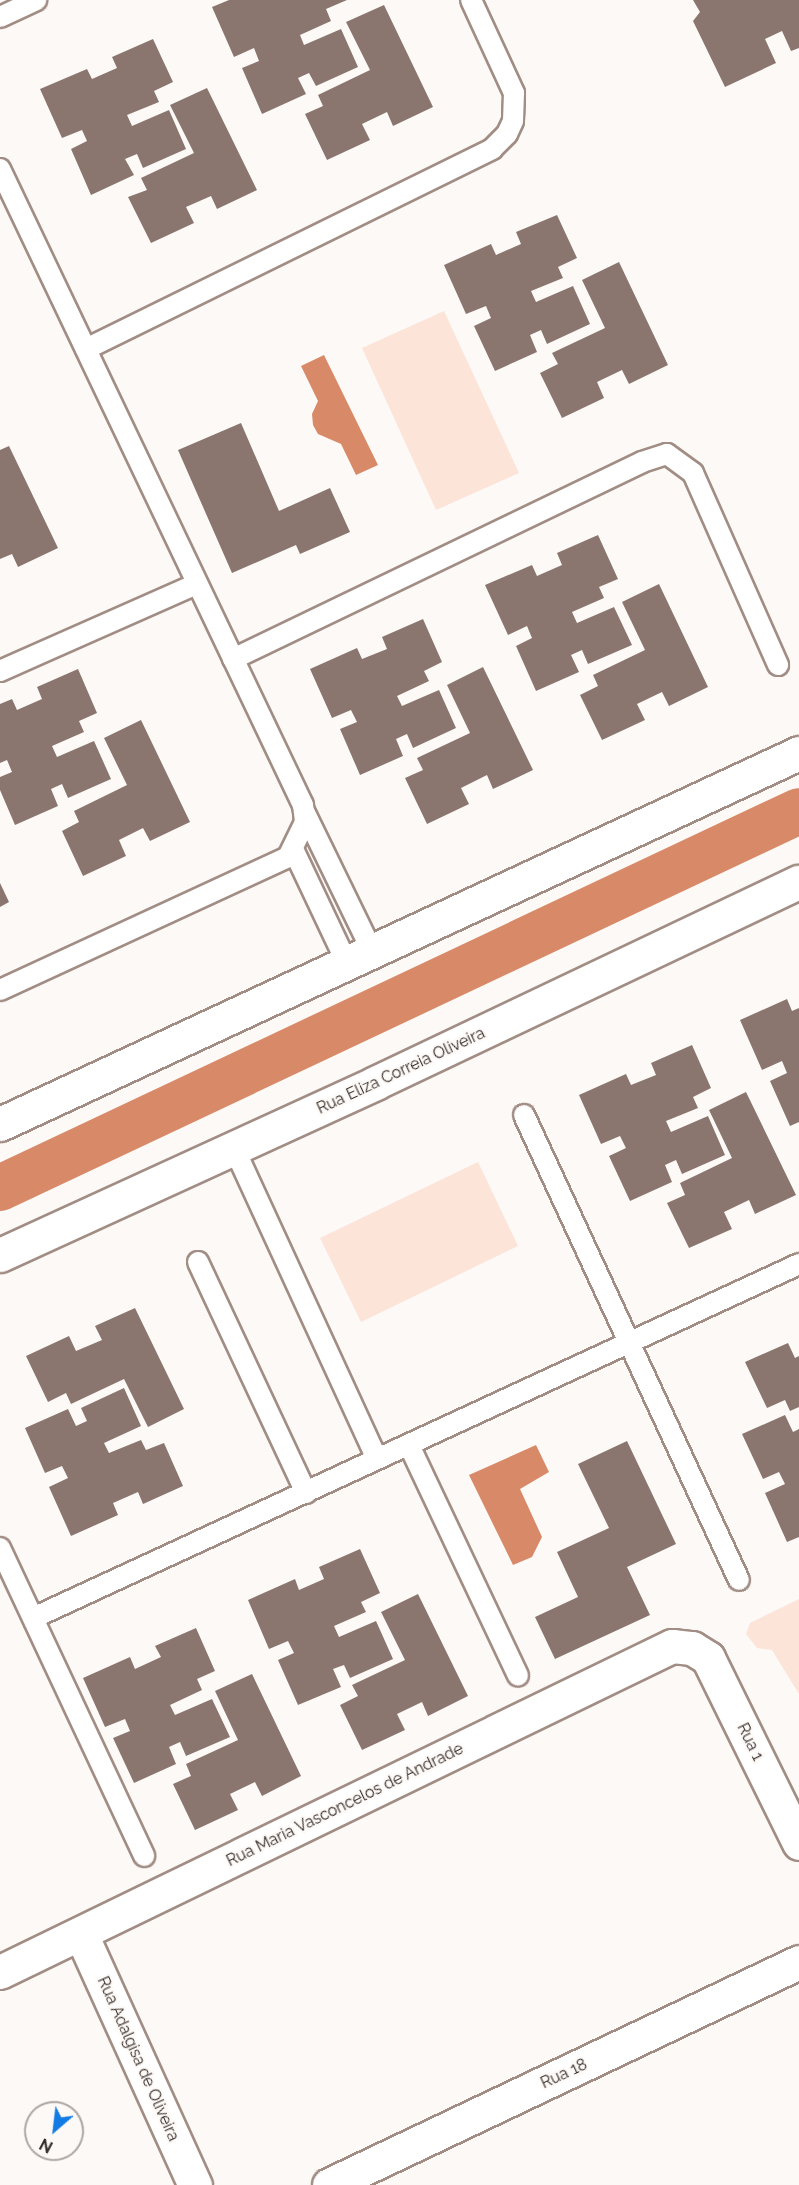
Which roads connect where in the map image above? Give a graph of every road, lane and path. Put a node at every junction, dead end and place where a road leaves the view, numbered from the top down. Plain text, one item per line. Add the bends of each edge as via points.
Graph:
1 (36, 0) edge
2 (471, 0) edge
3 (0, 17) edge
4 (0, 169) edge
5 (86, 349) junction
6 (196, 584) junction
7 (233, 659) junction
8 (778, 665) dead end
9 (0, 671) edge
10 (799, 753) edge
11 (305, 812) junction
12 (293, 849) junction
13 (799, 882) edge
14 (359, 957) junction
15 (0, 990) edge
16 (524, 1115) dead end
17 (0, 1124) edge
18 (234, 1148) junction
19 (0, 1255) edge
20 (198, 1262) dead end
21 (799, 1264) edge
22 (628, 1343) junction
23 (409, 1445) junction
24 (377, 1459) junction
25 (306, 1492) junction
26 (0, 1548) edge
27 (739, 1580) dead end
28 (33, 1618) junction
29 (692, 1648) joint
30 (518, 1676) dead end
31 (799, 1843) edge
32 (144, 1856) dead end
33 (81, 1934) junction
34 (799, 1962) edge
35 (0, 1972) edge
36 (195, 2185) edge
37 (329, 2185) edge

1 - 3 lane
2 - 5 lane via 514,93 513,121 492,149
4 - 5 lane
5 - 6 lane
6 - 7 lane
6 - 9 lane
7 - 8 lane via 642,462 667,454 693,473
7 - 11 lane
10 - 14 street
11 - 12 lane via 304,830
11 - 14 lane
12 - 14 lane
12 - 15 lane via 288,857
13 - 18 street, Rua Eliza Correia Oliveira
14 - 17 street
16 - 22 lane
18 - 19 street, Rua Eliza Correia Oliveira
18 - 24 lane
20 - 25 lane
21 - 22 lane
22 - 23 lane
22 - 27 lane
23 - 24 lane
23 - 30 lane
24 - 25 lane
25 - 28 lane
26 - 28 lane
28 - 32 lane
29 - 31 street, Rua 1 via 708,1658 713,1667
29 - 33 street, Rua Maria Vasconcelos de Andrade via 662,1650
33 - 35 street, Rua Maria Vasconcelos de Andrade
33 - 36 street, Rua Adalgisa de Oliveira
34 - 37 street, Rua 18

